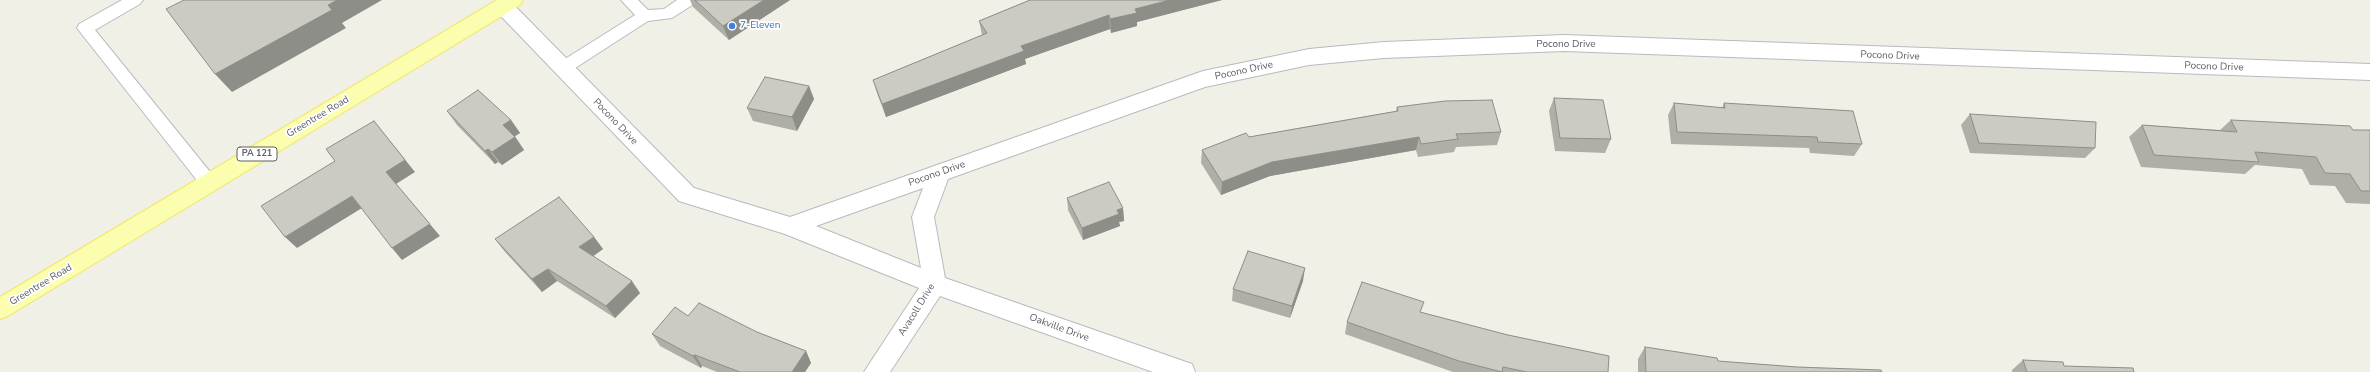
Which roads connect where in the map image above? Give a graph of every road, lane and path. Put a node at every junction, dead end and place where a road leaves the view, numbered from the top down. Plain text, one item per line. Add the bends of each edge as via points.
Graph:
1 (135, 0) edge
2 (629, 0) edge
3 (689, 0) edge
4 (508, 3) edge
5 (645, 16) junction
6 (563, 68) junction
7 (2370, 72) edge
8 (938, 174) junction
9 (209, 183) junction
10 (790, 226) junction
11 (935, 284) junction
12 (0, 309) edge
13 (876, 372) edge
14 (1183, 372) edge

1 - 9 lane via 85,28
2 - 5 lane
3 - 5 lane via 667,14
4 - 6 street, Pocono Drive
4 - 9 main road, Greentree Road / PA 121
5 - 6 lane
6 - 10 street, Pocono Drive via 687,195
7 - 8 street, Pocono Drive via 1564,43 1384,50 1309,57 1203,79
8 - 10 street, Pocono Drive
8 - 11 street, Avacoll Drive via 923,217
9 - 12 main road, Greentree Road / PA 121
10 - 11 street, Pocono Drive
11 - 13 street, Avacoll Drive
11 - 14 street, Oakville Drive

